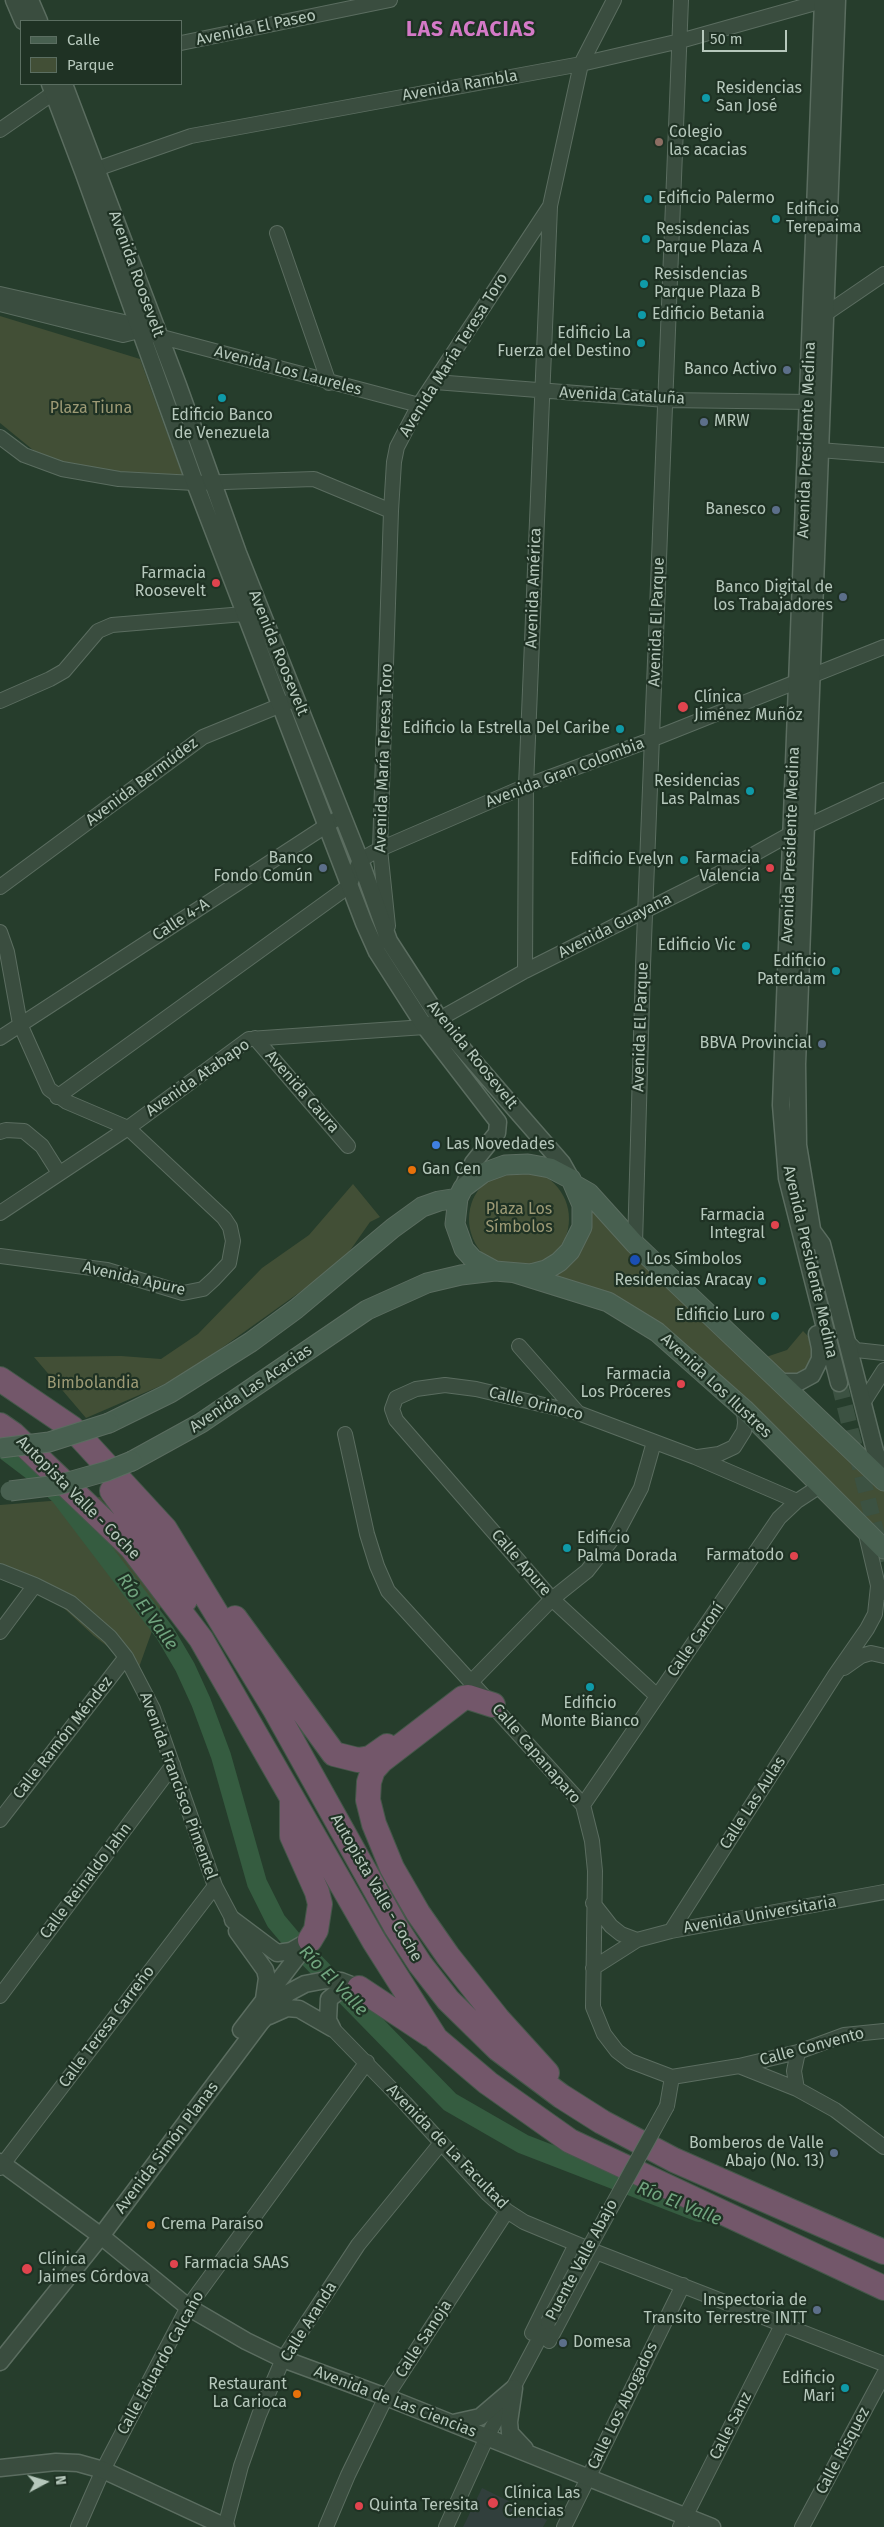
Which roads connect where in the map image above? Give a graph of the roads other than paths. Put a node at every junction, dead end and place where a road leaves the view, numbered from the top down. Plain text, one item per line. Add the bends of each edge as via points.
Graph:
1 (14, 0) edge
2 (30, 0) edge
3 (390, 0) edge
4 (614, 0) edge
5 (681, 0) edge
6 (827, 0) edge
7 (23, 20) edge
8 (39, 20) edge
9 (680, 41) junction
10 (182, 43) edge
11 (582, 64) junction
12 (60, 86) edge
13 (0, 130) edge
14 (90, 172) junction
15 (550, 206) junction
16 (277, 233) dead end
17 (884, 274) edge
18 (0, 294) edge
19 (0, 304) edge
20 (824, 315) junction
21 (139, 331) junction
22 (158, 335) junction
23 (435, 382) junction
24 (330, 383) junction
25 (543, 391) junction
26 (666, 400) junction
27 (809, 402) junction
28 (419, 405) junction
29 (0, 437) edge
30 (819, 450) junction
31 (884, 455) edge
32 (212, 482) junction
33 (195, 483) junction
34 (391, 511) junction
35 (254, 613) junction
36 (884, 647) edge
37 (804, 679) junction
38 (296, 699) junction
39 (0, 701) edge
40 (279, 707) junction
41 (653, 739) junction
42 (526, 786) junction
43 (884, 790) edge
44 (342, 816) junction
45 (327, 825) junction
46 (799, 830) junction
47 (380, 849) junction
48 (360, 860) junction
49 (350, 886) junction
50 (0, 887) edge
51 (645, 912) junction
52 (0, 932) edge
53 (389, 941) junction
54 (525, 971) junction
55 (432, 1022) junction
56 (20, 1024) junction
57 (0, 1038) edge
58 (255, 1038) junction
59 (57, 1097) junction
60 (128, 1128) junction
61 (0, 1132) edge
62 (348, 1146) dead end
63 (60, 1174) junction
64 (573, 1182) junction
65 (460, 1193) junction
66 (0, 1213) edge
67 (806, 1231) junction
68 (635, 1244) junction
69 (0, 1256) edge
70 (495, 1271) junction
71 (515, 1273) junction
72 (848, 1342) junction
73 (519, 1346) dead end
74 (884, 1353) edge
75 (884, 1370) edge
76 (0, 1379) edge
77 (779, 1382) junction
78 (844, 1383) tunnel mouth
79 (0, 1394) edge
80 (863, 1403) junction
81 (744, 1409) junction
82 (578, 1413) junction
83 (396, 1420) joint
84 (0, 1425) edge
85 (345, 1434) dead end
86 (654, 1442) junction
87 (0, 1448) edge
88 (695, 1456) junction
89 (884, 1472) edge
90 (884, 1481) edge
91 (820, 1486) junction
92 (5, 1491) edge
93 (796, 1501) junction
94 (165, 1529) junction
95 (865, 1529) junction
96 (884, 1549) edge
97 (0, 1571) edge
98 (35, 1584) junction
99 (878, 1586) junction
100 (552, 1599) junction
101 (884, 1610) edge
102 (0, 1632) edge
103 (201, 1639) junction
104 (884, 1656) edge
105 (126, 1657) junction
106 (835, 1675) junction
107 (472, 1681) junction
108 (657, 1696) junction
109 (493, 1705) junction
110 (173, 1765) junction
111 (292, 1802) junction
112 (583, 1805) junction
113 (0, 1820) edge
114 (215, 1886) junction
115 (884, 1892) edge
116 (593, 1903) junction
117 (233, 1920) junction
118 (671, 1931) junction
119 (310, 1940) junction
120 (637, 1940) junction
121 (593, 1968) junction
122 (359, 1988) junction
123 (0, 1996) edge
124 (264, 1999) junction
125 (261, 2022) junction
126 (332, 2028) junction
127 (884, 2031) edge
128 (436, 2038) junction
129 (798, 2052) junction
130 (367, 2062) junction
131 (739, 2066) junction
132 (672, 2077) junction
133 (797, 2088) junction
134 (561, 2096) junction
135 (527, 2110) junction
136 (441, 2144) junction
137 (884, 2147) edge
138 (1, 2165) edge
139 (507, 2211) junction
140 (96, 2233) junction
141 (576, 2244) junction
142 (596, 2252) junction
143 (884, 2252) edge
144 (884, 2275) edge
145 (683, 2285) junction
146 (884, 2288) edge
147 (188, 2307) junction
148 (782, 2325) junction
149 (283, 2359) junction
150 (0, 2362) edge
151 (884, 2364) edge
152 (884, 2374) edge
153 (514, 2388) junction
154 (386, 2397) junction
155 (452, 2423) junction
156 (487, 2437) junction
157 (530, 2454) junction
158 (0, 2468) edge
159 (103, 2470) junction
160 (587, 2478) junction
161 (683, 2522) edge
162 (78, 2527) edge
163 (225, 2527) edge
164 (326, 2527) edge
165 (446, 2527) edge
166 (564, 2527) edge
167 (712, 2527) edge
168 (802, 2527) edge

1 - 7 street
2 - 8 street
3 - 10 street, Avenida El Paseo
4 - 11 street, Avenida María Teresa Toro
5 - 9 street, Avenida El Parque
6 - 9 street, Avenida Rambla
6 - 20 street, Avenida Presidente Medina
6 - 27 street, Avenida Presidente Medina
9 - 11 street, Avenida Rambla
9 - 26 street, Avenida El Parque
11 - 14 street, Avenida Rambla via 191,136
11 - 15 street, Avenida María Teresa Toro
12 - 13 street
12 - 14 street, Avenida Roosevelt
14 - 21 street, Avenida Roosevelt
14 - 22 street, Avenida Roosevelt
15 - 23 street, Avenida María Teresa Toro
15 - 25 street, Avenida América
16 - 24 street
17 - 20 street
18 - 21 street via 124,322
19 - 21 street via 123,336
20 - 30 street, Avenida Presidente Medina
21 - 22 street, Avenida Los Laureles
21 - 33 street, Avenida Roosevelt
22 - 24 street, Avenida Los Laureles
22 - 32 street, Avenida Roosevelt
23 - 25 street, Avenida Cataluña
23 - 28 street, Avenida María Teresa Toro
24 - 28 street, Avenida Los Laureles
25 - 26 street, Avenida Cataluña
25 - 42 street, Avenida América
26 - 27 street, Avenida Cataluña
26 - 41 street, Avenida El Parque
27 - 37 street, Avenida Presidente Medina
28 - 34 street, Avenida María Teresa Toro via 397,447
29 - 33 street via 24,454 62,469 119,479
30 - 31 street
30 - 37 street, Avenida Presidente Medina
32 - 33 street
32 - 34 street via 314,479
32 - 35 street, Avenida Roosevelt
33 - 35 street, Avenida Roosevelt
34 - 47 street, Avenida María Teresa Toro
35 - 38 street, Avenida Roosevelt
35 - 39 street via 112,625 86,641 64,671
35 - 40 street, Avenida Roosevelt
36 - 37 street, Avenida Gran Colombia
37 - 41 street, Avenida Gran Colombia
37 - 46 street, Avenida Presidente Medina
38 - 40 street, Avenida Bermúdez
38 - 44 street, Avenida Roosevelt
40 - 45 street, Avenida Roosevelt
40 - 50 street, Avenida Bermúdez via 203,736
41 - 42 street, Avenida Gran Colombia
41 - 51 street, Avenida El Parque
42 - 47 street, Avenida Gran Colombia
42 - 54 street, Avenida América
43 - 46 street, Avenida Guayana
44 - 45 street, Calle 4-A
44 - 48 street, Avenida Roosevelt
45 - 49 street, Avenida Roosevelt
45 - 56 street, Calle 4-A
46 - 51 street, Avenida Guayana
46 - 67 street, Avenida Presidente Medina via 781,1105 787,1178
47 - 48 street, Avenida Gran Colombia
47 - 53 street, Avenida María Teresa Toro
48 - 49 street
48 - 53 street, Avenida Roosevelt
49 - 55 street, Avenida Roosevelt via 378,952
49 - 59 street
51 - 54 street, Avenida Guayana
51 - 68 street, Avenida El Parque
52 - 56 street via 7,952
53 - 55 street, Avenida Roosevelt
54 - 55 street, Avenida Guayana
55 - 58 street, Avenida Atabapo
55 - 64 street, Avenida Roosevelt via 562,1163
55 - 65 street, Avenida Roosevelt via 498,1122 497,1133 473,1163
56 - 57 street, Calle 4-A
56 - 59 street via 49,1089
58 - 60 street, Avenida Atabapo via 244,1042
58 - 62 street, Avenida Caura
59 - 60 street
60 - 63 street, Avenida Atabapo
60 - 69 street, Avenida Apure via 230,1227 233,1252 229,1263 214,1279 203,1289 183,1293 107,1270
61 - 63 street via 24,1132 42,1146
63 - 66 street, Avenida Atabapo
64 - 65 main road via 550,1168 516,1164 483,1173
64 - 68 main road via 589,1193
64 - 71 main road via 583,1216 578,1238 570,1251 546,1270 531,1274
65 - 70 main road via 455,1224 464,1249 473,1259
65 - 87 main road, bridge via 422,1207 296,1309 170,1393 110,1424 49,1442
67 - 72 street via 822,1244
67 - 77 street via 796,1247 820,1359 806,1380
67 - 78 street, Avenida Presidente Medina
68 - 77 main road
70 - 71 main road
70 - 92 main road, Avenida Las Acacias, bridge via 427,1283 367,1310 201,1423 132,1461 58,1485
71 - 81 main road, Avenida Los Ilustres via 608,1302 632,1315 657,1332
72 - 74 street via 856,1350
72 - 80 street
73 - 82 street
75 - 80 street
76 - 94 highway, Autopista Valle - Coche via 72,1428
77 - 90 main road
79 - 103 highway via 40,1418 75,1449 114,1493 174,1576
80 - 89 street
81 - 88 street, Calle Orinoco via 744,1431 734,1447 706,1457
81 - 91 main road, Avenida Los Ilustres
82 - 83 street, Calle Orinoco via 445,1385 416,1389 396,1398 392,1409
82 - 86 street, Calle Orinoco
83 - 100 street, Calle Apure
84 - 103 highway, Autopista Valle - Coche via 131,1547
85 - 107 street, Calle Capanaparo via 367,1534 388,1591
86 - 88 street, Calle Orinoco
86 - 100 street via 640,1488 617,1534 586,1570
88 - 93 street, Calle Orinoco
91 - 93 street, Calle Caroní
91 - 95 main road, Avenida Los Ilustres
93 - 108 street, Calle Caroní via 778,1518
94 - 107 highway via 205,1578 334,1754 358,1760 370,1758
94 - 134 highway, Autopista Valle - Coche via 274,1708 355,1856 420,1964 448,2000 498,2049
95 - 96 main road, Avenida Los Ilustres
95 - 99 street
97 - 98 street, Avenida Francisco Pimentel
98 - 102 street
98 - 105 street, Avenida Francisco Pimentel via 71,1603 110,1637
99 - 101 street
99 - 106 street, Calle Las Aulas via 875,1614
100 - 107 street
100 - 108 street, Calle Apure
103 - 111 highway, Autopista Valle - Coche
104 - 106 street, Calle Las Aulas via 871,1653 862,1656
105 - 110 street, Avenida Francisco Pimentel via 153,1709
105 - 113 street, Calle Ramón Méndez
106 - 118 street, Calle Las Aulas
107 - 109 street, Calle Capanaparo
108 - 112 street, Calle Caroní
109 - 112 street, Calle Capanaparo
109 - 134 highway via 463,1698 381,1761 369,1782 368,1800 392,1868 418,1913 498,2019 551,2077
110 - 114 street, Avenida Francisco Pimentel
110 - 123 street, Calle Reinaldo Jahn
111 - 119 highway via 292,1836 320,1904 316,1930
111 - 128 highway, Autopista Valle - Coche via 374,1942
112 - 116 street, Calle Capanaparo via 593,1849
114 - 117 street, Avenida Francisco Pimentel
114 - 138 street, Calle Teresa Carreño
115 - 118 street, Avenida Universitaria
116 - 120 street via 611,1926
116 - 121 street, Calle Capanaparo
117 - 119 street via 277,1952 291,1951
117 - 124 street via 235,1930 265,1970
118 - 120 street, Avenida Universitaria
119 - 124 street, Avenida Simón Planas
120 - 121 street, Avenida Universitaria
121 - 132 street, Calle Capanaparo via 593,2007 604,2034 616,2051 630,2061
122 - 125 street, Avenida Simón Planas via 340,1981 305,1984 288,1993
122 - 126 street via 338,1992 329,1999 328,2020
122 - 128 highway
124 - 140 street, Avenida Simón Planas
125 - 126 street via 275,2012 299,2009
125 - 140 street, Avenida Simón Planas
126 - 130 street, Avenida de La Facultad
127 - 129 street, Calle Convento via 844,2035
128 - 135 highway, Autopista Valle - Coche via 488,2083
129 - 131 street, Calle Convento
129 - 133 street via 794,2071
130 - 136 street, Avenida de La Facultad
130 - 147 street, Calle Eduardo Calcaño
131 - 132 street, Calle Convento
131 - 133 street
132 - 153 street, Puente Valle Abajo, bridge via 666,2106
133 - 137 street via 835,2110
134 - 143 highway, Autopista Valle - Coche via 649,2148
135 - 144 highway, Autopista Valle - Coche
135 - 146 highway, Autopista Valle - Coche via 570,2141
136 - 139 street, Avenida de La Facultad
136 - 149 street, Calle Aranda via 358,2245
138 - 140 street, Avenida de Las Ciencias
139 - 141 street, Avenida de La Facultad via 540,2230
139 - 154 street, Calle Sanoja
140 - 147 street, Avenida de Las Ciencias
140 - 150 street, Avenida Simón Planas
141 - 142 street, Avenida de La Facultad
141 - 153 street via 511,2375
142 - 145 street, Avenida de La Facultad
142 - 153 street via 534,2368 524,2383
145 - 148 street, Avenida de La Facultad
145 - 160 street, Calle Los Abogados
147 - 149 street, Avenida de Las Ciencias via 219,2327
147 - 159 street, Calle Eduardo Calcaño
148 - 151 street, Avenida de La Facultad
148 - 161 street, Calle Sanz
149 - 154 street, Avenida de Las Ciencias
149 - 163 street, Calle Aranda via 241,2466
152 - 168 street, Calle Rísquez
153 - 155 street via 480,2417
153 - 156 street, Puente Valle Abajo
153 - 157 street via 510,2433
154 - 155 street, Avenida de Las Ciencias
154 - 164 street, Calle Sanoja
155 - 156 street, Avenida de Las Ciencias
156 - 157 street, Avenida de Las Ciencias
156 - 165 street, Puente Valle Abajo
157 - 160 street, Avenida de Las Ciencias
158 - 159 street via 56,2462 78,2463
159 - 162 street, Calle Eduardo Calcaño
159 - 163 street
160 - 161 street, Avenida de Las Ciencias
160 - 166 street, Calle Los Abogados
161 - 167 street, Avenida de Las Ciencias

